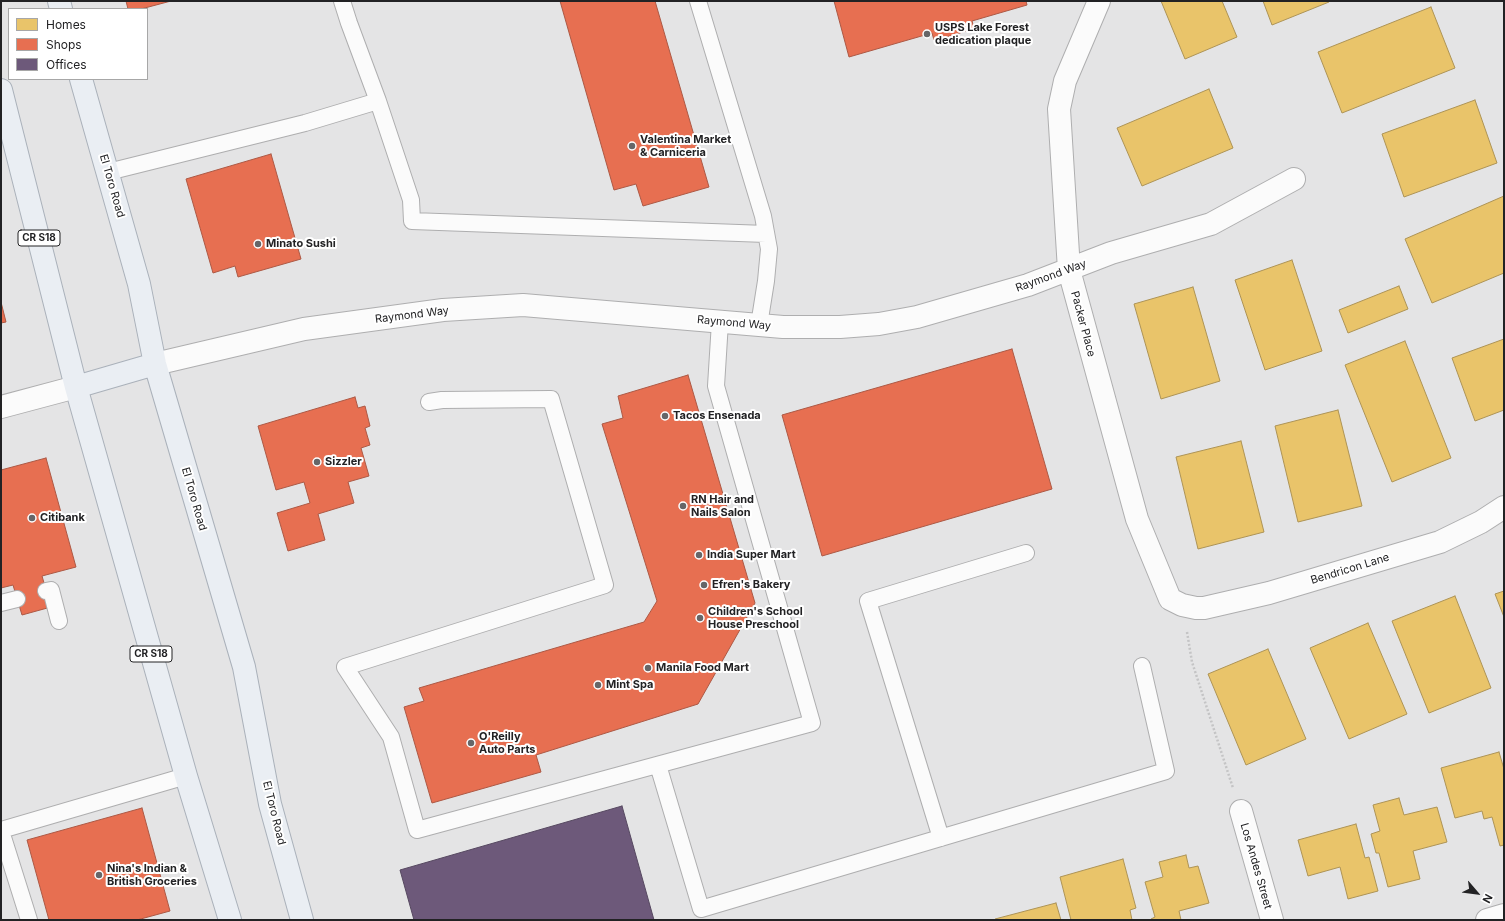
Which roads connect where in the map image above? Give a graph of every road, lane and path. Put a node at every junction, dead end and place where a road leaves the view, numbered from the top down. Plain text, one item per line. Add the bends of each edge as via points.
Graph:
1 (342, 1) edge
2 (698, 1) edge
3 (1099, 1) edge
4 (81, 80) edge
5 (1, 90) edge
6 (378, 100) junction
7 (108, 172) junction
8 (1294, 179) dead end
9 (766, 234) junction
10 (1069, 270) junction
11 (720, 322) junction
12 (758, 325) junction
13 (155, 364) junction
14 (76, 386) junction
15 (429, 402) dead end
16 (1, 407) edge
17 (1504, 507) edge
18 (1026, 553) dead end
19 (46, 591) dead end
20 (17, 599) dead end
21 (1, 603) edge
22 (1185, 606) junction
23 (59, 621) dead end
24 (1142, 666) dead end
25 (658, 765) junction
26 (186, 776) junction
27 (1241, 811) joint
28 (1, 830) edge
29 (941, 838) junction
30 (1504, 915) edge
31 (29, 920) edge
32 (230, 920) edge
33 (302, 920) edge
34 (1272, 920) edge
35 (1487, 920) edge

1 - 6 lane
2 - 9 lane via 763,216
3 - 10 street, Packer Place via 1065,81 1059,109
4 - 7 main road, El Toro Road
5 - 14 main road, CR S18
6 - 7 lane via 305,123
6 - 9 lane via 411,200 412,221
7 - 13 main road, El Toro Road via 139,284
8 - 10 street, Raymond Way via 1211,224 1111,253
9 - 12 lane via 769,249
10 - 12 street, Raymond Way via 1028,285 917,317 879,324 840,327
10 - 22 street, Packer Place via 1136,519 1170,599
11 - 12 street, Raymond Way
11 - 13 street, Raymond Way via 523,305 443,310 304,329
11 - 25 lane via 716,386 812,723
13 - 14 main road
13 - 33 main road, El Toro Road via 244,667 270,804
14 - 16 street
14 - 26 main road, CR S18
15 - 25 lane via 551,399 605,585 346,667 391,737 417,830
17 - 22 street, Bendricon Lane via 1481,522 1440,542 1262,595 1204,608
18 - 29 lane via 868,601
19 - 23 lane via 51,590
20 - 21 lane
22 - 27 path via 1192,662
24 - 29 lane via 1166,771
25 - 29 lane via 701,909
26 - 28 lane
26 - 32 main road, CR S18
27 - 34 street, Los Andes Street
28 - 31 lane
30 - 35 street

